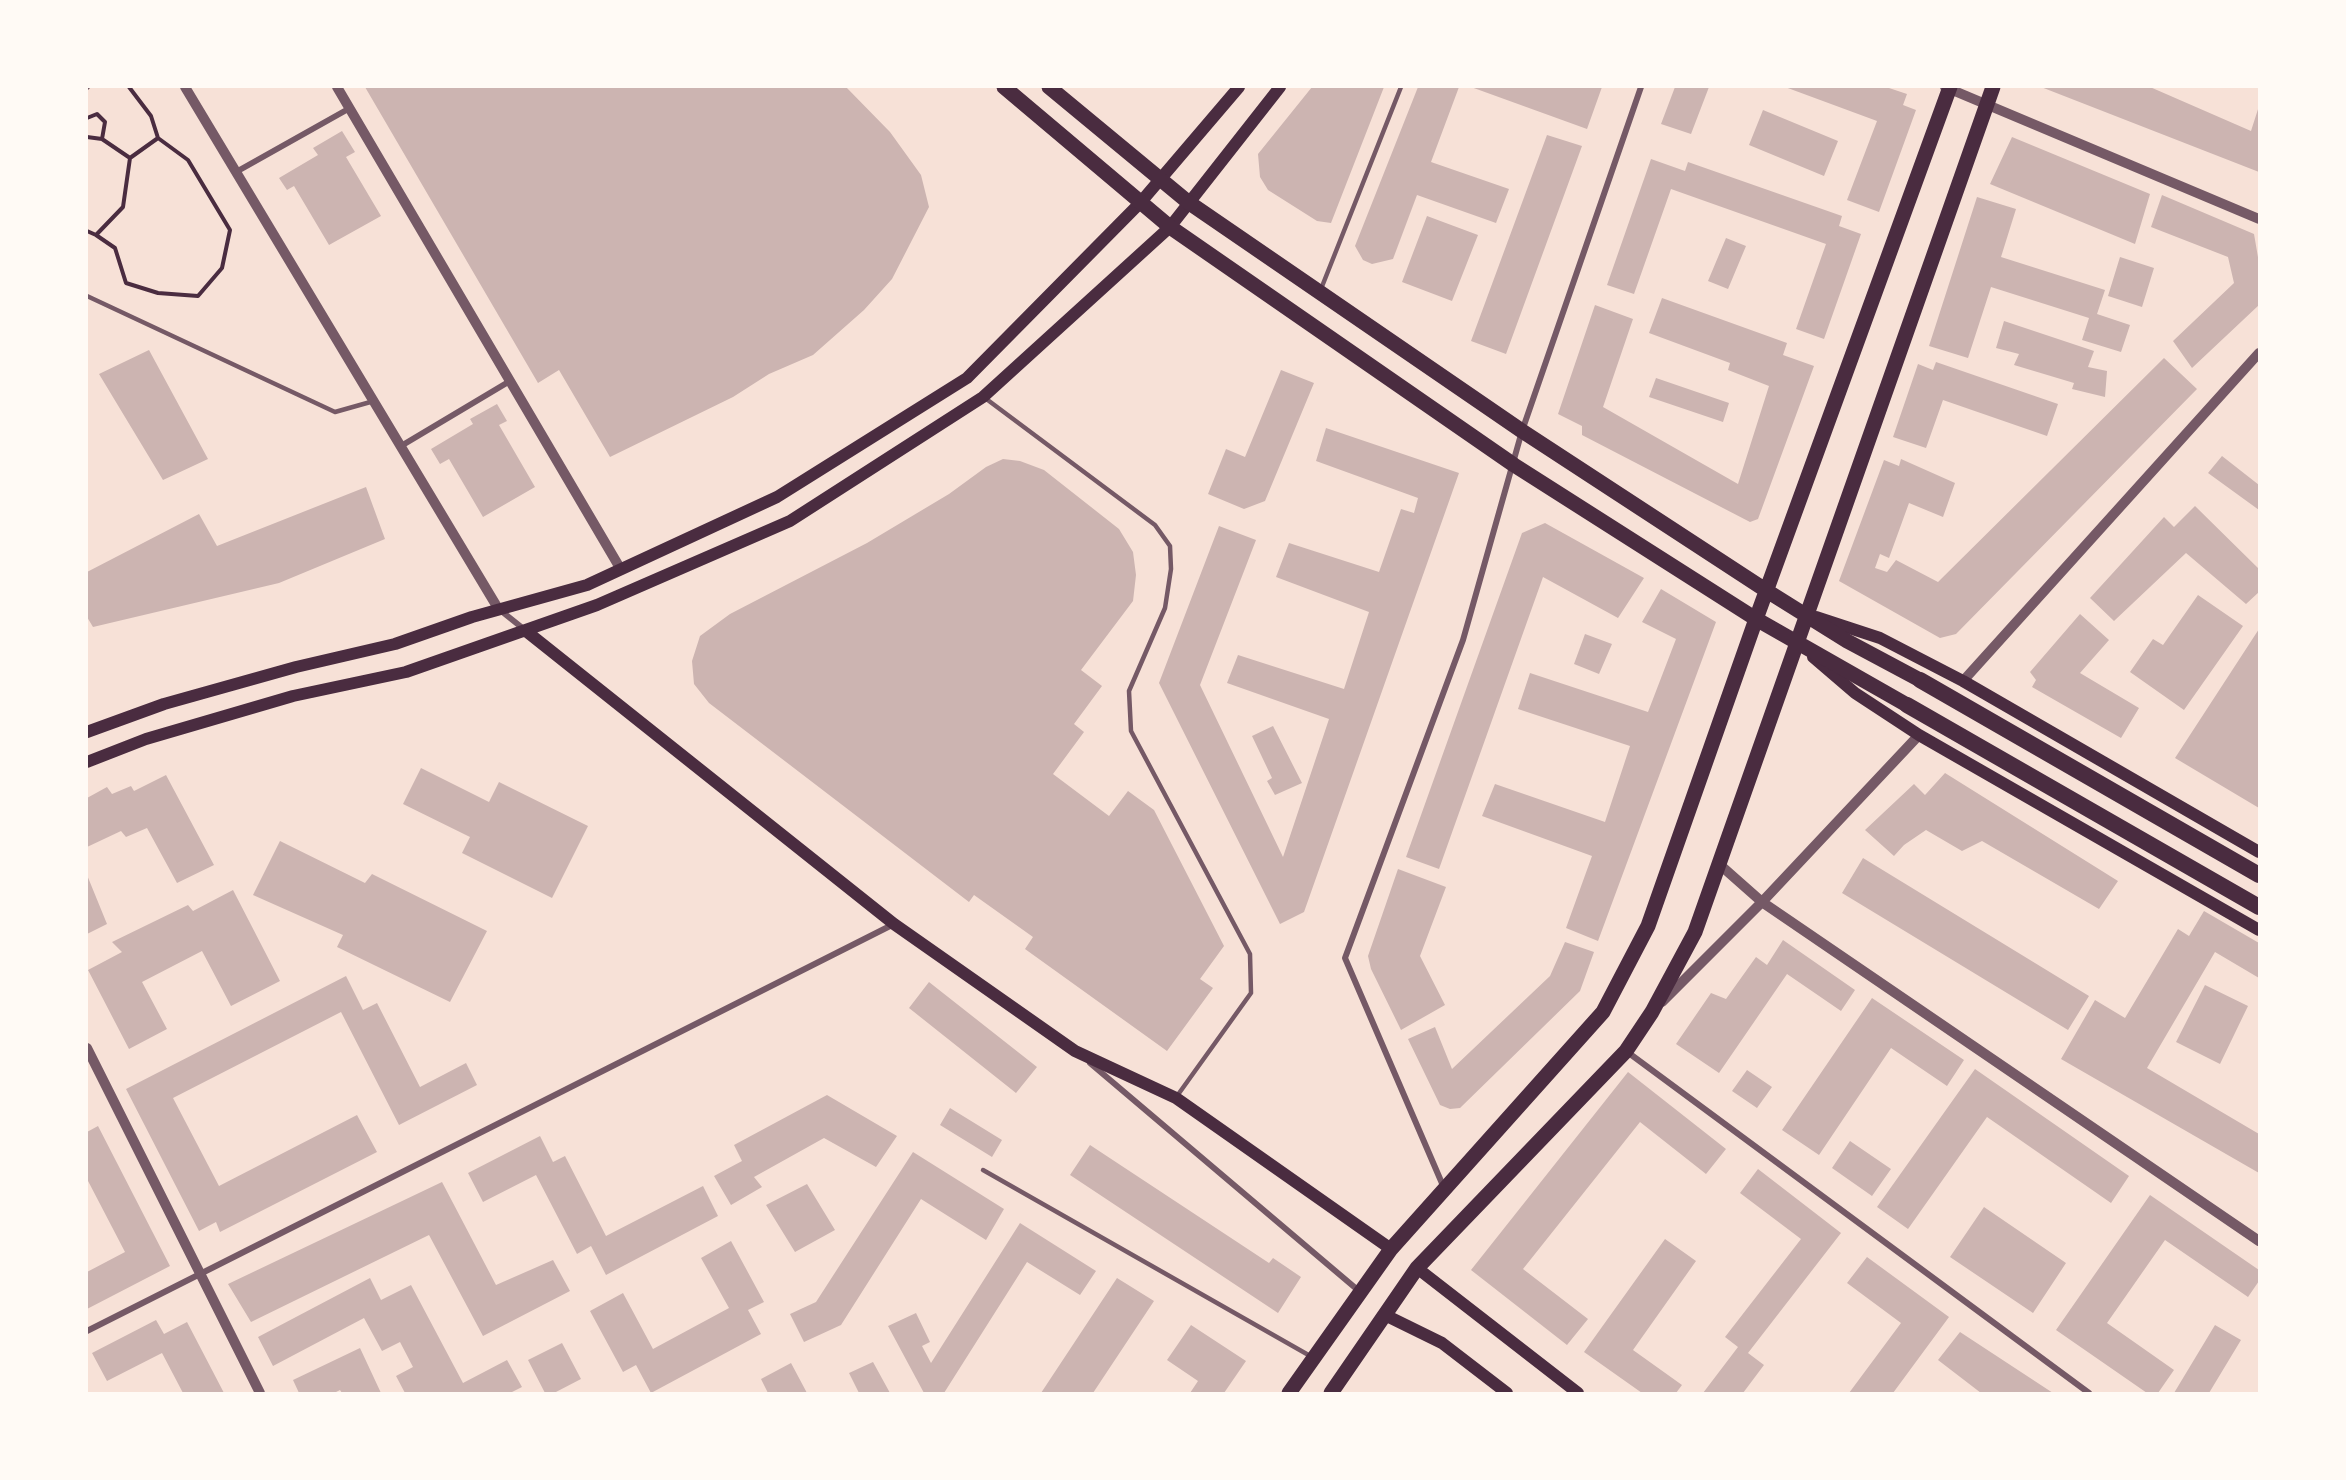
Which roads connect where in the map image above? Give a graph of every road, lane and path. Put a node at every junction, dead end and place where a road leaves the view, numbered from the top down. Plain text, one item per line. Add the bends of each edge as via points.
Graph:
1 (129, 87) edge
2 (185, 87) edge
3 (337, 87) edge
4 (1004, 87) edge
5 (1049, 87) edge
6 (1239, 87) edge
7 (1280, 87) edge
8 (1401, 87) edge
9 (1641, 87) edge
10 (1993, 87) edge
11 (1948, 88) edge
12 (1986, 103) junction
13 (350, 108) junction
14 (87, 118) edge
15 (87, 137) edge
16 (158, 138) junction
17 (102, 139) junction
18 (130, 158) junction
19 (236, 172) junction
20 (1160, 180) junction
21 (1188, 202) junction
22 (1140, 203) junction
23 (2259, 219) edge
24 (1170, 227) junction
25 (87, 231) edge
26 (96, 235) junction
27 (1320, 291) junction
28 (87, 296) edge
29 (2259, 353) edge
30 (510, 381) junction
31 (983, 397) junction
32 (374, 401) junction
33 (1522, 431) junction
34 (401, 446) junction
35 (1514, 465) junction
36 (620, 568) junction
37 (1767, 591) junction
38 (500, 610) junction
39 (1805, 613) junction
40 (1756, 619) junction
41 (526, 631) junction
42 (1797, 642) junction
43 (1920, 680) joint
44 (1963, 681) junction
45 (1907, 705) joint
46 (87, 732) edge
47 (1919, 735) junction
48 (87, 762) edge
49 (2259, 852) edge
50 (1719, 864) junction
51 (2259, 874) edge
52 (1761, 902) junction
53 (2259, 907) edge
54 (894, 924) junction
55 (2259, 930) edge
56 (1652, 1012) junction
57 (87, 1048) edge
58 (1075, 1051) junction
59 (1626, 1051) junction
60 (1176, 1098) junction
61 (983, 1170) dead end
62 (1444, 1189) junction
63 (2259, 1240) edge
64 (1391, 1249) junction
65 (1417, 1268) junction
66 (200, 1276) junction
67 (1359, 1292) junction
68 (1385, 1315) junction
69 (87, 1331) edge
70 (1314, 1358) junction
71 (260, 1393) edge
72 (1289, 1393) edge
73 (1331, 1393) edge
74 (1507, 1393) edge
75 (1578, 1393) edge
76 (2089, 1393) edge

1 - 16 path via 152,116
2 - 19 street
3 - 13 street
4 - 22 main road
5 - 20 main road
6 - 20 main road
7 - 21 main road
8 - 27 lane
9 - 33 street
10 - 12 main road
11 - 12 street
11 - 37 main road
12 - 23 street
12 - 39 main road
13 - 19 street
13 - 30 street
14 - 17 path via 97,114 105,122
15 - 17 path
16 - 18 path
16 - 26 path via 188,160 230,230 222,268 198,296 158,293 126,283 115,248
17 - 18 path
18 - 26 path via 123,207
19 - 32 street
20 - 21 main road
20 - 22 main road
21 - 24 main road
21 - 27 main road
22 - 24 main road
22 - 36 main road via 967,378 777,497
24 - 31 main road
24 - 35 main road
25 - 26 path
27 - 33 main road
28 - 32 lane via 335,412
29 - 44 street
30 - 34 street
30 - 36 street
31 - 41 main road via 790,520 597,606
31 - 60 lane via 1155,525 1170,546 1165,608 1130,691 1131,731 1250,954 1251,993
32 - 34 street
33 - 35 street
33 - 37 main road
34 - 38 street
35 - 40 main road
35 - 62 street via 1462,640 1345,958
36 - 38 main road via 587,585
37 - 39 main road
37 - 40 main road
38 - 41 street
38 - 46 main road via 395,644 164,704
39 - 42 main road
39 - 43 main road via 1847,641
39 - 44 main road via 1880,638
40 - 42 main road
40 - 62 main road via 1648,926 1603,1012
41 - 48 main road via 406,672 293,696 146,739
41 - 54 main road
42 - 45 main road
42 - 47 main road via 1855,693
42 - 50 main road
43 - 51 highway
44 - 49 main road
45 - 53 highway
47 - 52 street
47 - 55 main road
50 - 52 street
50 - 56 main road via 1695,932
52 - 56 street
52 - 63 street
54 - 58 main road
54 - 66 street
56 - 59 main road
57 - 66 street
58 - 60 main road
58 - 67 street
59 - 65 main road
59 - 76 street
60 - 64 main road
61 - 70 lane
62 - 64 main road
64 - 67 main road
65 - 68 main road
65 - 75 main road
66 - 69 street
66 - 71 street
67 - 70 main road
68 - 73 main road
68 - 74 main road via 1442,1343
70 - 72 main road

